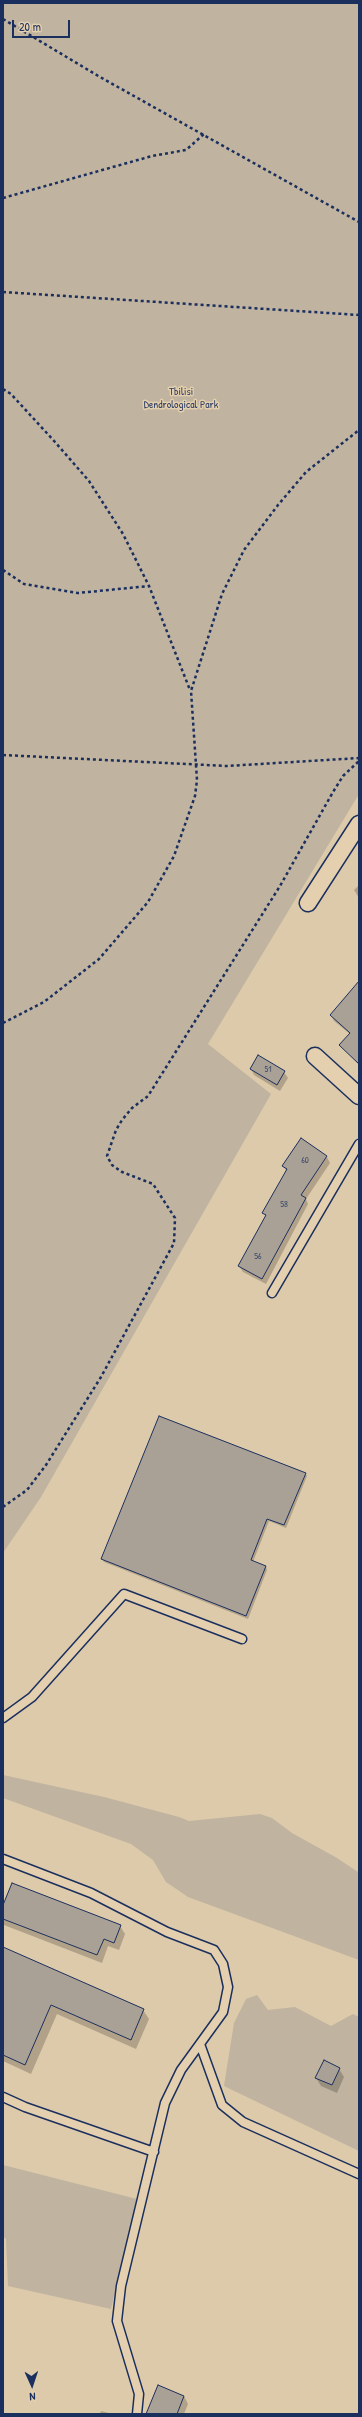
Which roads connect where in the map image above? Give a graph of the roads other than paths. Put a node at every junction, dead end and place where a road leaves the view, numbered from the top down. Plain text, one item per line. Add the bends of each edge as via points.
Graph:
1 (359, 824) edge
2 (308, 903) dead end
3 (315, 1056) dead end
4 (359, 1096) edge
5 (359, 1144) edge
6 (272, 1293) dead end
7 (242, 1639) dead end
8 (3, 1718) edge
9 (3, 1859) edge
10 (200, 2044) junction
11 (3, 2097) edge
12 (154, 2152) junction
13 (359, 2174) edge
14 (137, 2414) edge

1 - 2 street
3 - 4 street
5 - 6 lane
7 - 8 lane via 124,1594 32,1697
9 - 10 lane via 91,1892 167,1932 214,1950 223,1964 228,1988 223,2012
10 - 12 lane via 181,2070 165,2103
10 - 13 lane via 222,2105 243,2122
11 - 12 lane
12 - 14 lane via 121,2286 117,2321 139,2394

